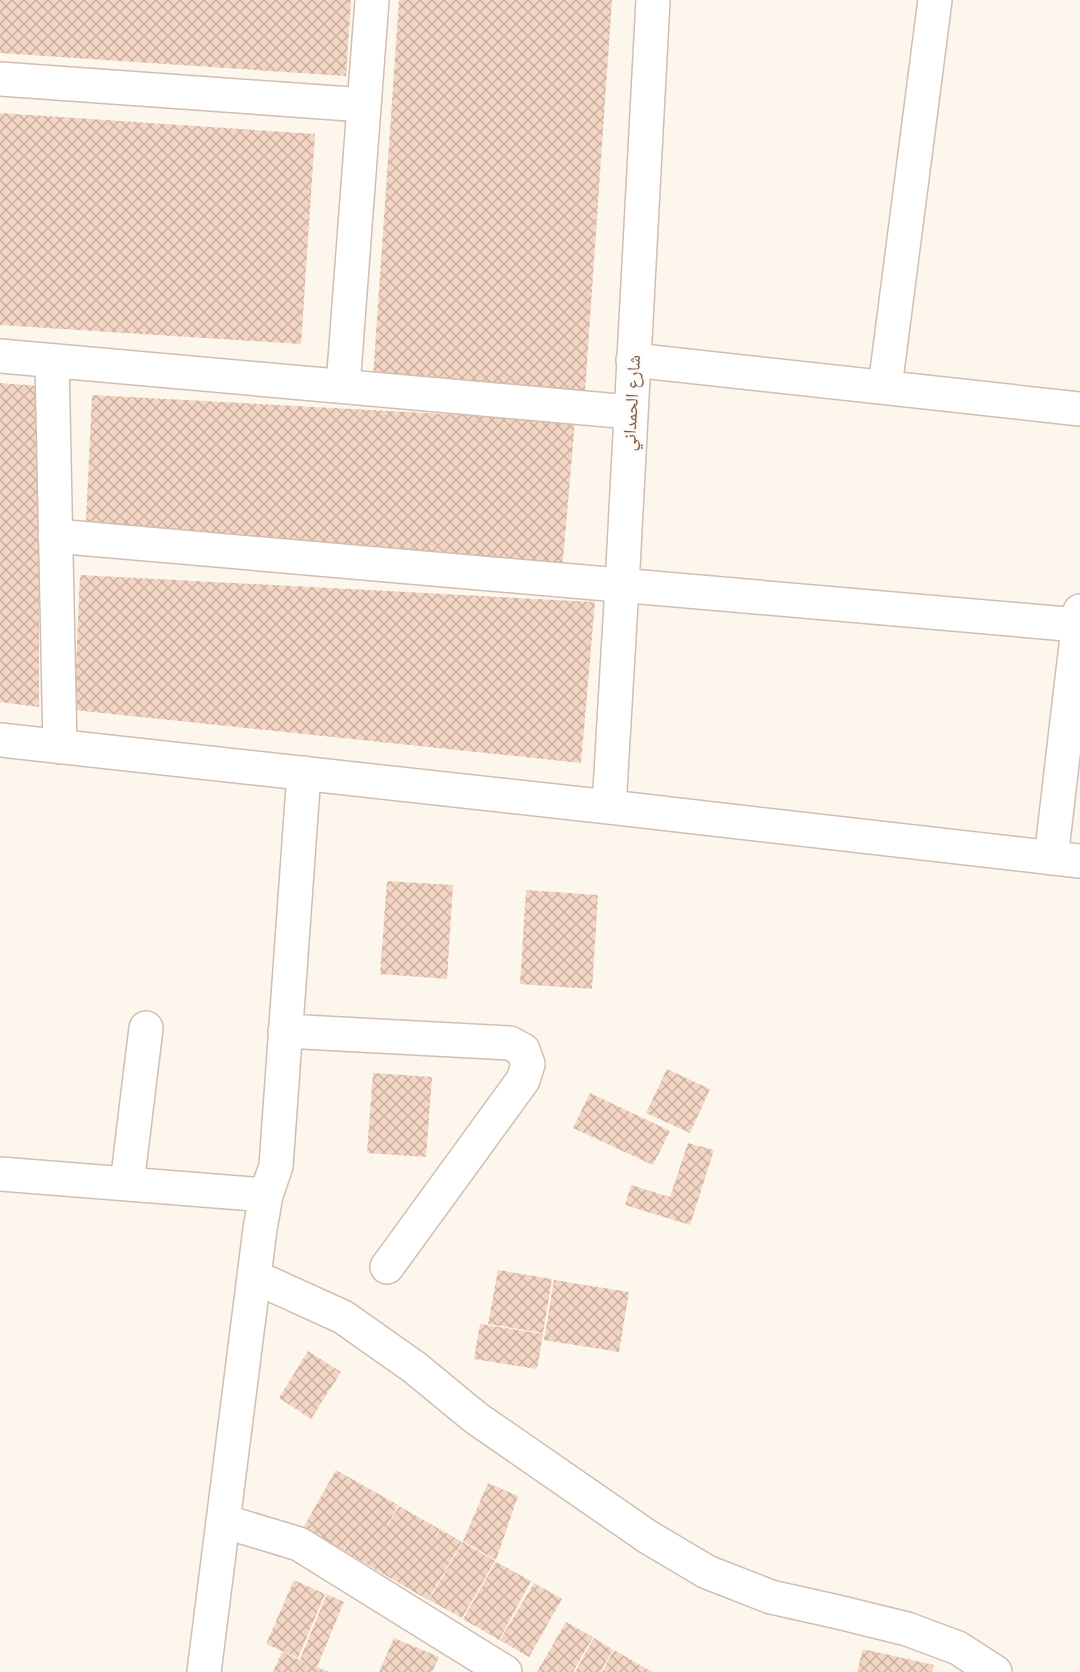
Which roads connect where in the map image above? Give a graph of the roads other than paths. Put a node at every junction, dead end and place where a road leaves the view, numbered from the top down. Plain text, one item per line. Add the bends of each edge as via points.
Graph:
1 (372, 0) edge
2 (653, 0) edge
3 (935, 0) edge
4 (0, 79) edge
5 (364, 105) junction
6 (0, 356) edge
7 (633, 360) junction
8 (52, 361) junction
9 (343, 386) junction
10 (885, 387) junction
11 (1080, 408) edge
12 (630, 412) junction
13 (55, 536) junction
14 (622, 586) junction
15 (1079, 618) edge
16 (0, 740) edge
17 (60, 747) junction
18 (304, 773) junction
19 (609, 807) junction
20 (1066, 860) edge
21 (146, 1028) dead end
22 (285, 1031) junction
23 (0, 1174) edge
24 (127, 1184) junction
25 (266, 1195) junction
26 (387, 1267) dead end
27 (255, 1277) junction
28 (223, 1521) junction
29 (204, 1672) edge
30 (505, 1672) edge
31 (994, 1672) edge

1 - 5 street
2 - 7 street, شارع الحمداني
3 - 10 street
4 - 5 street
5 - 9 street
6 - 8 street
7 - 10 street
7 - 12 street, شارع الحمداني
8 - 9 street
8 - 13 street
9 - 12 street
10 - 11 street
12 - 14 street, شارع الحمداني
13 - 14 street
13 - 17 street
14 - 15 street
14 - 19 street, شارع الحمداني
15 - 20 street
16 - 17 street
17 - 18 street
18 - 19 street
18 - 22 street
19 - 20 street
21 - 24 street
22 - 25 street via 276,1166
22 - 26 street via 510,1043 523,1050 528,1064 523,1080
23 - 24 street
24 - 25 street
25 - 27 street
27 - 28 street
27 - 31 street via 343,1317 414,1367 476,1418 648,1537 707,1572 771,1597 907,1629 958,1648
28 - 29 street
28 - 30 street via 299,1544

